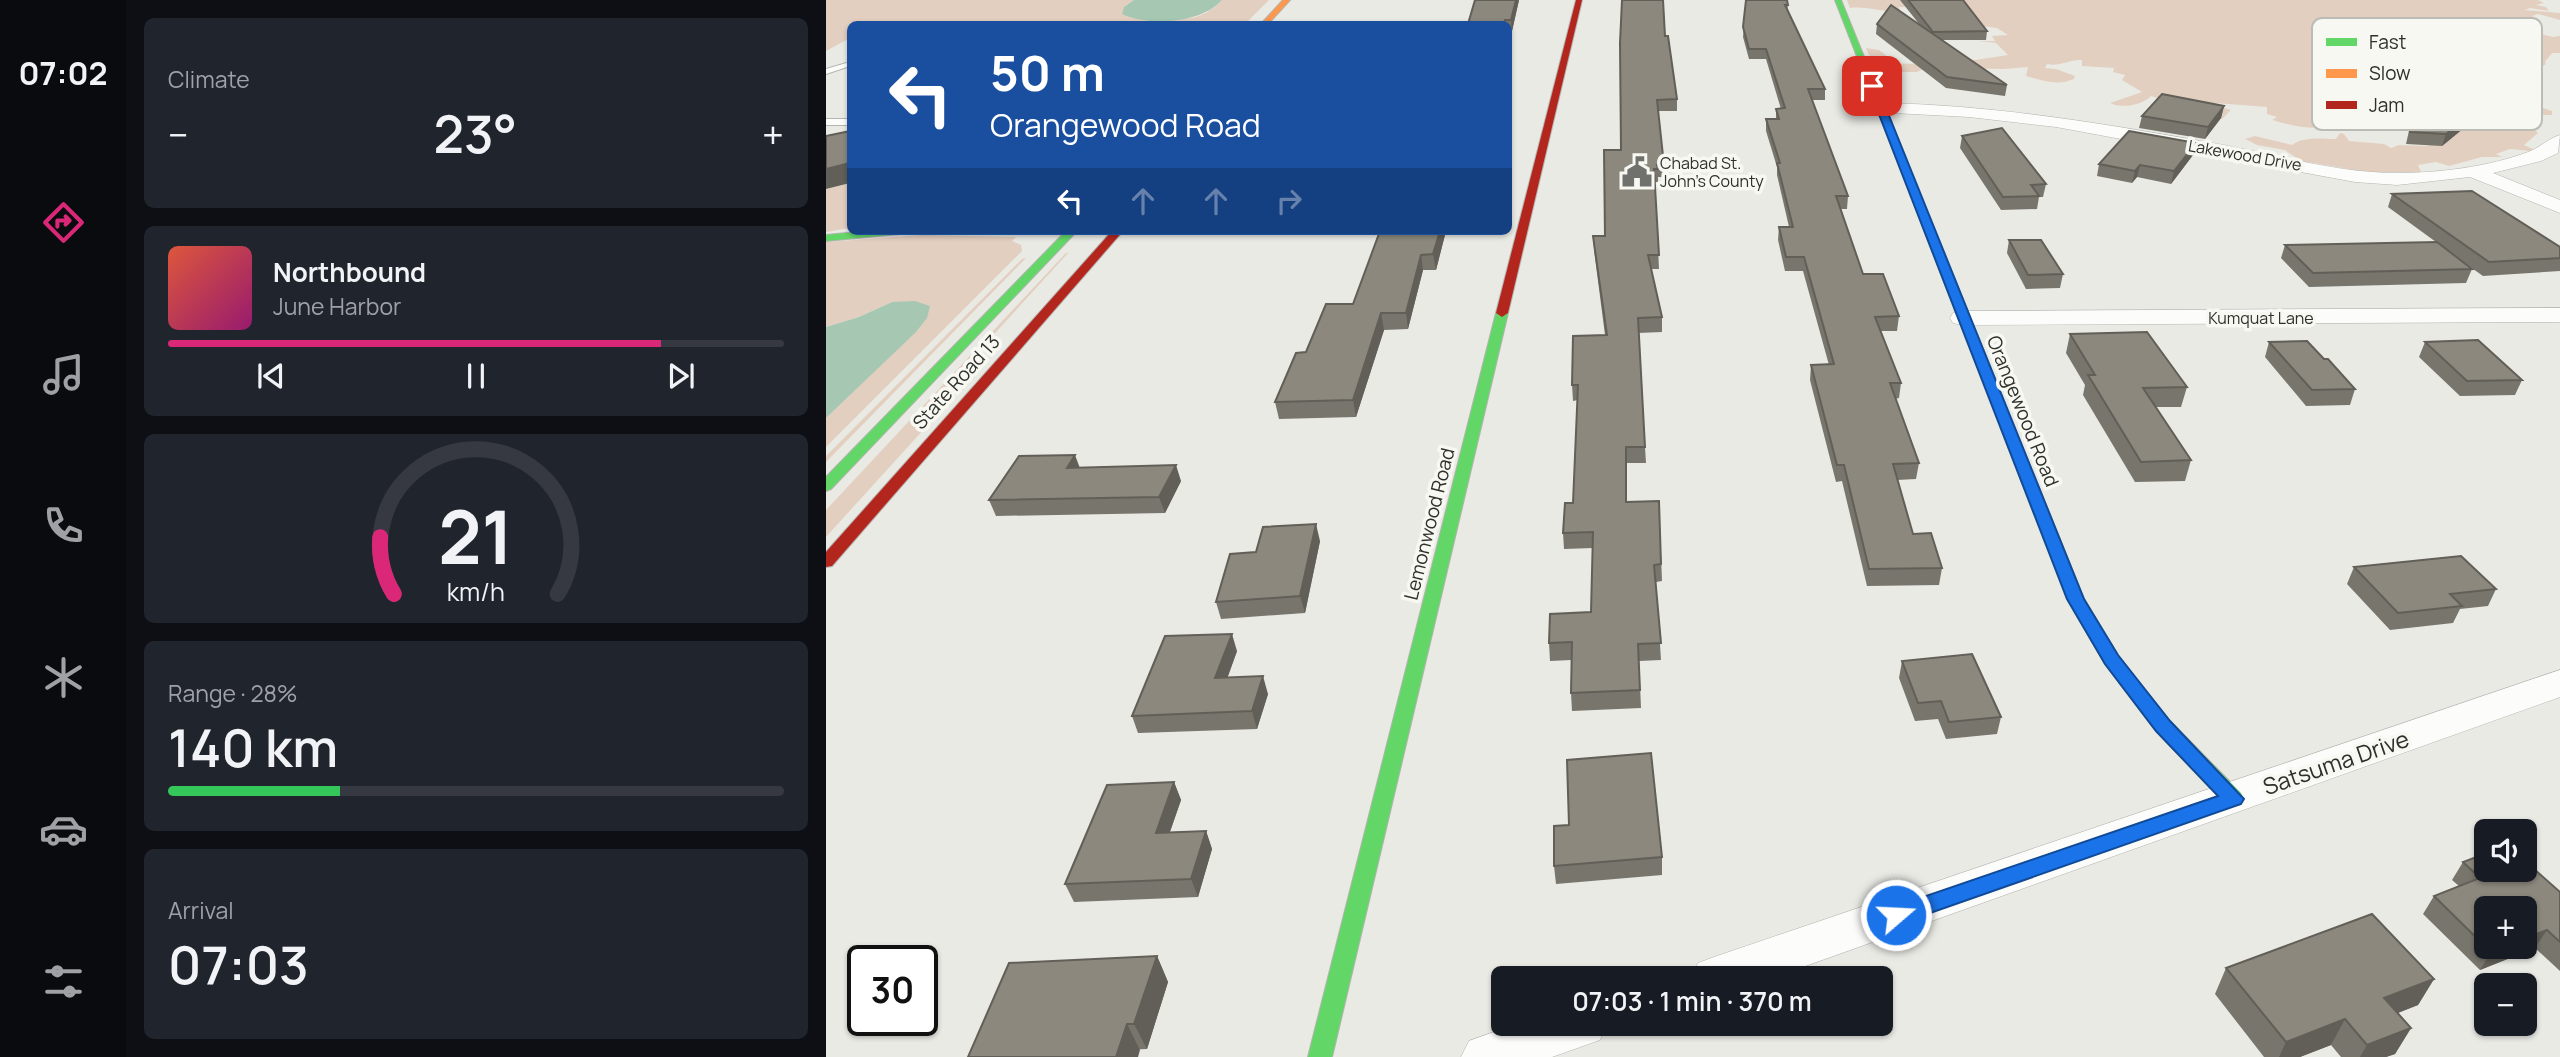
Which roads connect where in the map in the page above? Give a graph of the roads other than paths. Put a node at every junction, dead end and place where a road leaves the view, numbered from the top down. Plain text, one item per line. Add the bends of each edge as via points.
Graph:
1 (1287, 0) edge
2 (1579, 0) edge
3 (1838, 0) edge
4 (1267, 21) edge
5 (847, 65) edge
6 (826, 72) edge
7 (1881, 108) junction
8 (826, 122) edge
9 (847, 122) edge
10 (2560, 141) edge
11 (2472, 171) junction
12 (2560, 208) edge
13 (858, 235) edge
14 (1068, 235) edge
15 (1114, 235) edge
16 (826, 238) edge
17 (2560, 315) edge
18 (1962, 318) junction
19 (826, 486) edge
20 (826, 562) edge
21 (2560, 683) edge
22 (2234, 799) junction
23 (1749, 966) edge
24 (1548, 1036) edge
25 (1320, 1057) edge
26 (1486, 1057) edge

1 - 4 street
2 - 25 street, Lemonwood Road
3 - 7 street, Orangewood Road
5 - 6 lane
7 - 11 street, Lakewood Drive via 1994,113 2364,176 2428,178
7 - 18 street, Orangewood Road
8 - 9 lane
10 - 11 street, Lakewood Drive via 2549,153
11 - 12 street
13 - 16 street
14 - 19 street, State Road 13
15 - 20 street, State Road 13
17 - 18 street, Kumquat Lane
18 - 22 street, Orangewood Road via 2076,599 2111,660 2163,726
21 - 22 street, Satsuma Drive
22 - 23 street, Satsuma Drive
24 - 26 street

